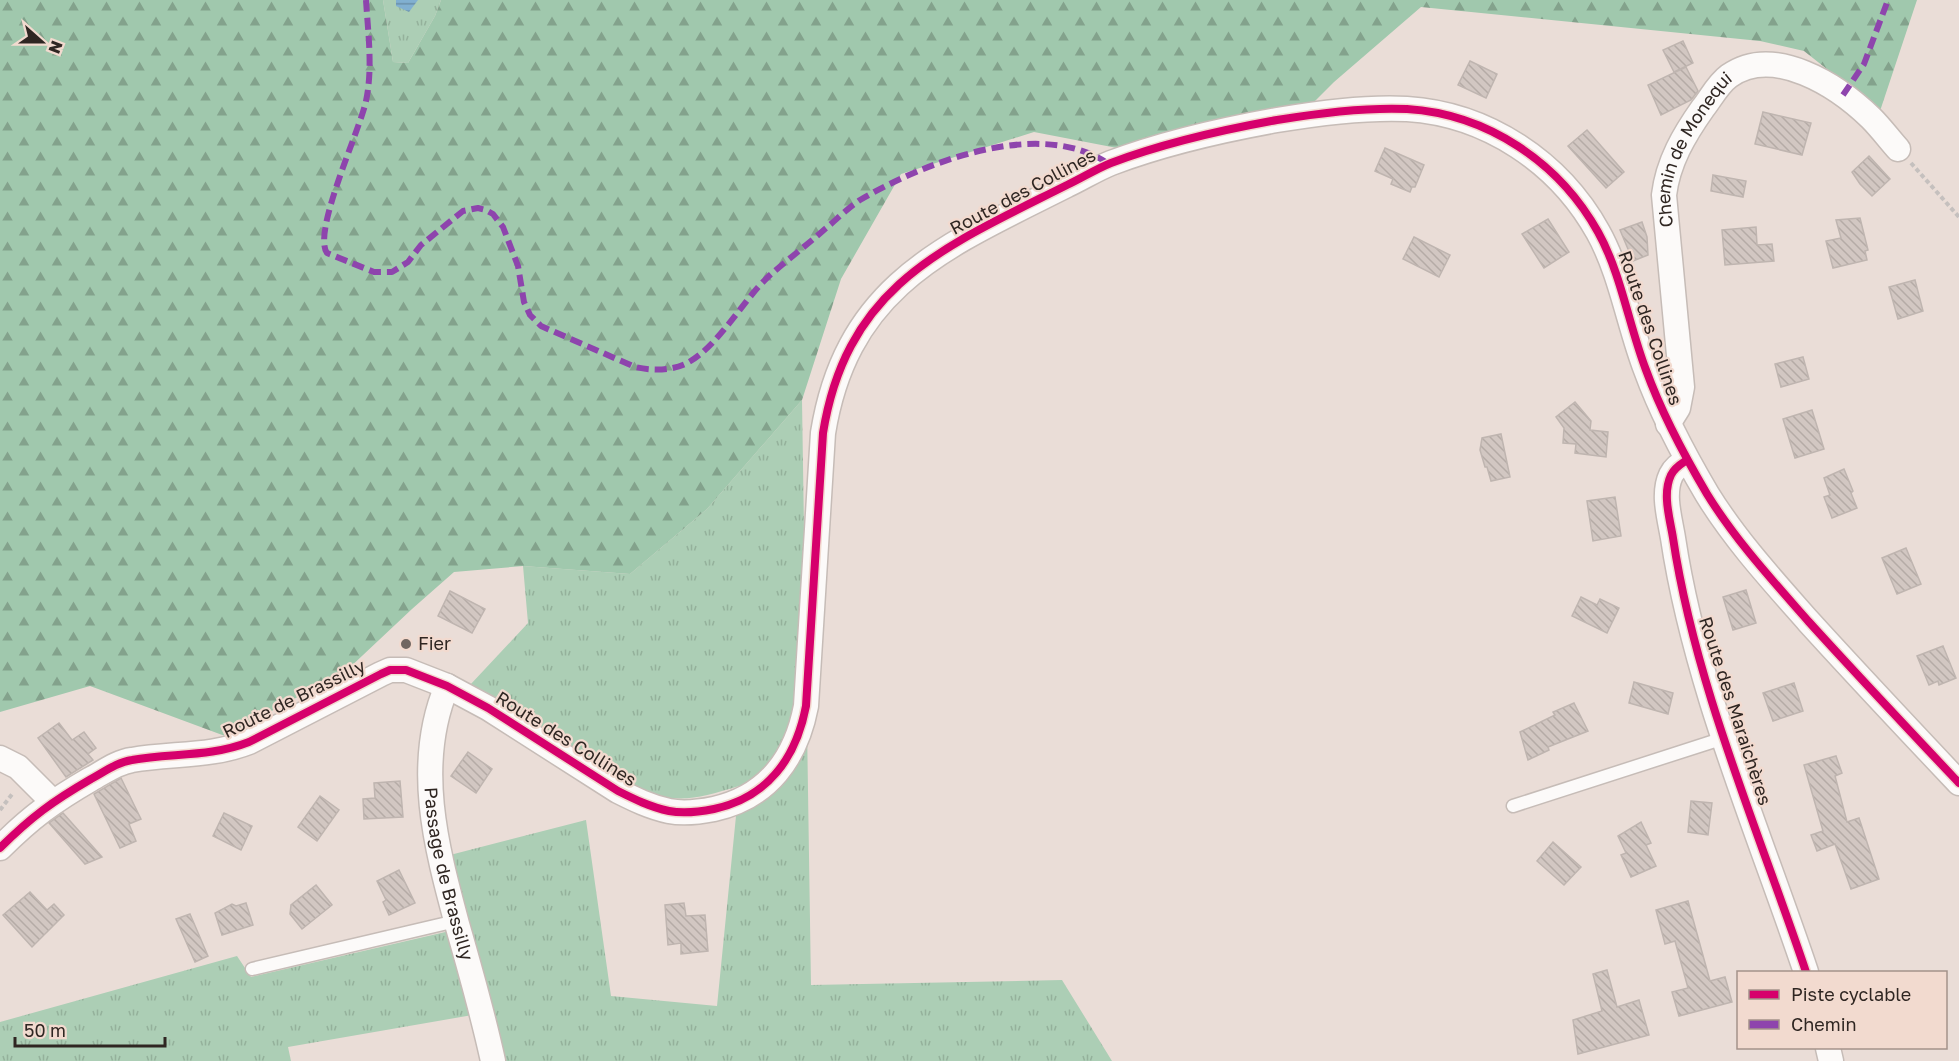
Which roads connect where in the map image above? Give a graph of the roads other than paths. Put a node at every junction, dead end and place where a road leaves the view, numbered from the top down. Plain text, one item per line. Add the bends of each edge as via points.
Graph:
1 (1898, 149) road end
2 (1668, 424) junction
3 (1688, 460) junction
4 (447, 686) junction
5 (1724, 738) junction
6 (0, 758) edge
7 (1959, 783) edge
8 (52, 801) junction
9 (1513, 806) dead end
10 (0, 848) edge
11 (456, 921) junction
12 (252, 969) dead end
13 (1806, 971) edge
14 (493, 1061) edge

1 - 2 street, Chemin de Monequi via 1871,118 1843,95 1796,69 1783,65 1740,70 1718,88 1674,155 1666,180 1664,195 1682,387 1678,408
2 - 3 street, Route des Collines
2 - 4 street, Route des Collines via 1599,234 1560,181 1516,144 1475,124 1410,109 1337,112 1247,125 1109,164 1006,215 907,275 862,325 840,366 826,411 806,706 792,749 768,783 755,793 703,812 683,813 654,807 618,791
3 - 5 street, Route des Maraichères via 1671,475 1668,508 1688,614
3 - 7 street, Route des Collines via 1727,525 1748,551
4 - 8 street, Route de Brassilly via 406,670 390,670 249,742 204,754 129,760
4 - 11 street, Passage de Brassilly via 434,726 430,781 434,834
5 - 9 lane
5 - 13 street, Route des Maraichères
6 - 8 street via 18,767
8 - 10 street, Route de Brassilly
11 - 12 lane
11 - 14 street, Passage de Brassilly

